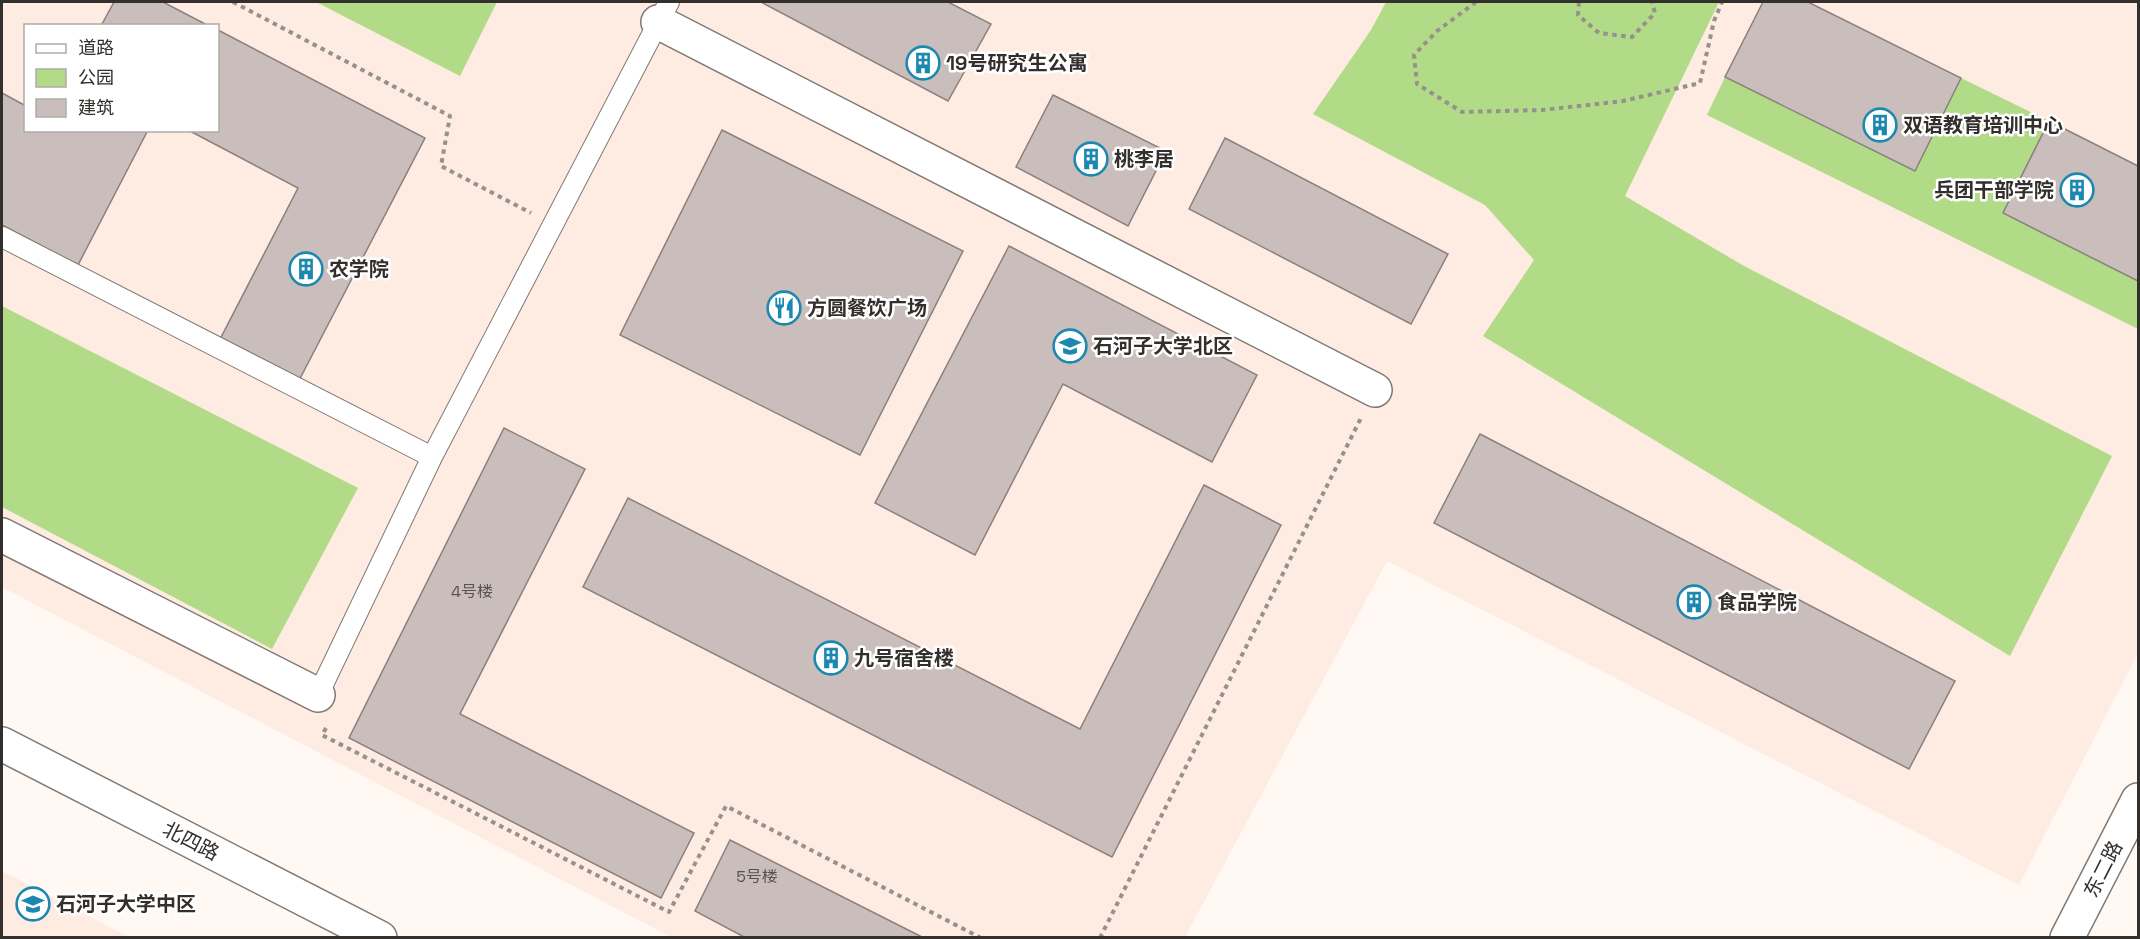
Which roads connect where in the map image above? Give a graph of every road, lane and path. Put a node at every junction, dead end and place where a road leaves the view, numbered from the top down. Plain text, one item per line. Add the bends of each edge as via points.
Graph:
1 (232, 2) edge
2 (1476, 2) edge
3 (1579, 2) edge
4 (1652, 2) edge
5 (1722, 2) edge
6 (663, 12) edge
7 (553, 224) junction
8 (2, 237) edge
9 (1375, 390) joint
10 (432, 457) junction
11 (2, 536) edge
12 (318, 695) junction
13 (2, 744) edge
14 (2139, 800) edge
15 (380, 938) edge
16 (981, 938) edge
17 (1100, 938) edge
18 (2067, 938) edge

1 - 7 path via 450,116 441,166
2 - 5 path via 1437,31 1414,55 1417,84 1462,112 1542,110 1623,101 1700,83
3 - 4 path via 1578,15 1599,33 1632,37 1655,13
6 - 7 lane
6 - 9 street
7 - 10 lane
8 - 10 lane
9 - 17 path
10 - 12 lane
11 - 12 street
12 - 16 path via 337,706 322,735 669,912 726,806
13 - 15 street, 北四路
14 - 18 street, 东二路

